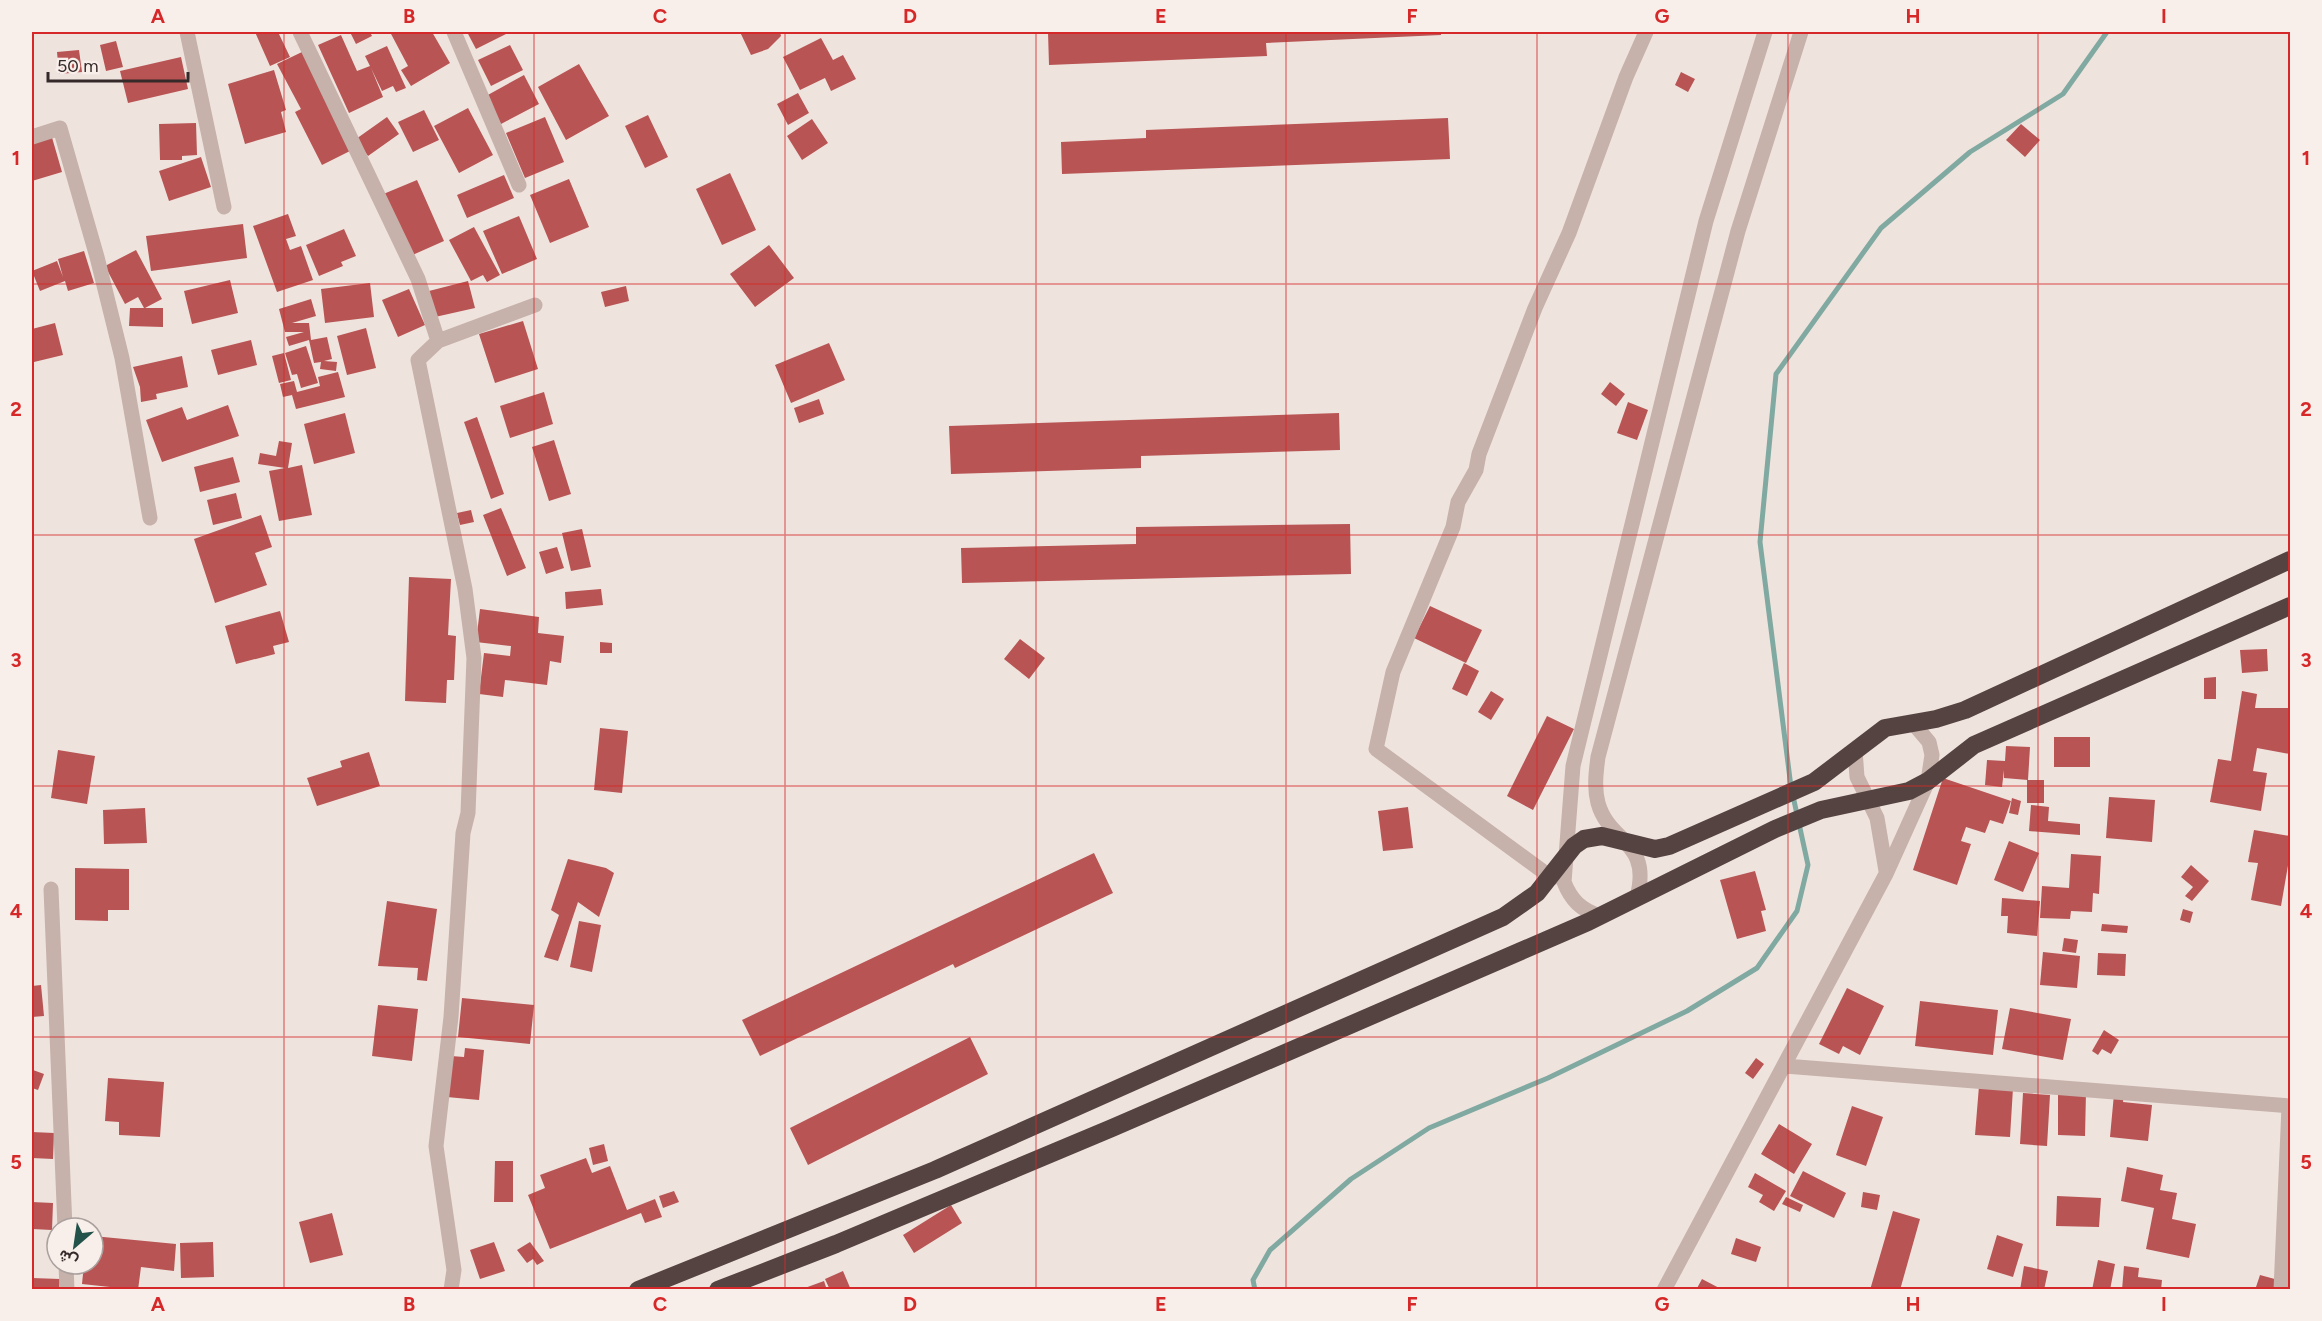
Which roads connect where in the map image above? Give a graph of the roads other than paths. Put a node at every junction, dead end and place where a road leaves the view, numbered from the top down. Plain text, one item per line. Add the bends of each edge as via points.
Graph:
1 (187, 32) edge
2 (300, 32) edge
3 (454, 32) edge
4 (1646, 32) edge
5 (1765, 32) edge
6 (1801, 32) edge
7 (32, 137) edge
8 (519, 185) dead end
9 (224, 207) dead end
10 (535, 304) dead end
11 (438, 341) junction
12 (150, 518) dead end
13 (2290, 560) edge
14 (2290, 606) edge
15 (1913, 723) junction
16 (1855, 750) junction
17 (1928, 781) junction
18 (1868, 800) junction
19 (1626, 840) junction
20 (1565, 861) junction
21 (1886, 874) junction
22 (1552, 878) junction
23 (51, 889) dead end
24 (1637, 897) junction
25 (1600, 916) junction
26 (1785, 1066) junction
27 (2290, 1107) edge
28 (65, 1216) edge
29 (452, 1290) edge
30 (638, 1290) edge
31 (718, 1290) edge
32 (1664, 1290) edge
33 (2281, 1290) edge

1 - 9 street
2 - 11 street via 418,279
3 - 8 street
4 - 22 street via 1393,672 1376,749
5 - 20 street via 1706,221 1573,766
6 - 19 street via 1738,231 1598,757 1598,803 1609,824
7 - 12 street via 60,128 122,358
10 - 11 street
11 - 29 street via 417,360 465,589 474,658 468,813 463,833 451,1017 436,1146 454,1270
13 - 15 highway via 1965,710
14 - 17 highway via 1974,744
15 - 16 highway via 1885,728
15 - 17 street via 1929,742 1932,755
16 - 18 street via 1857,777
16 - 19 highway via 1814,782 1669,846 1639,847
17 - 18 highway via 1898,795
17 - 21 street
18 - 21 street via 1882,837
18 - 24 highway via 1821,810 1775,829
19 - 20 highway via 1602,836 1584,839
19 - 24 street via 1641,873
20 - 22 highway
20 - 25 street via 1563,872 1568,892 1581,908
21 - 26 street
22 - 30 highway via 1521,906 1473,930 934,1170
23 - 28 street
24 - 25 highway
25 - 31 highway via 1101,1132
26 - 27 street
26 - 32 street
27 - 33 street

